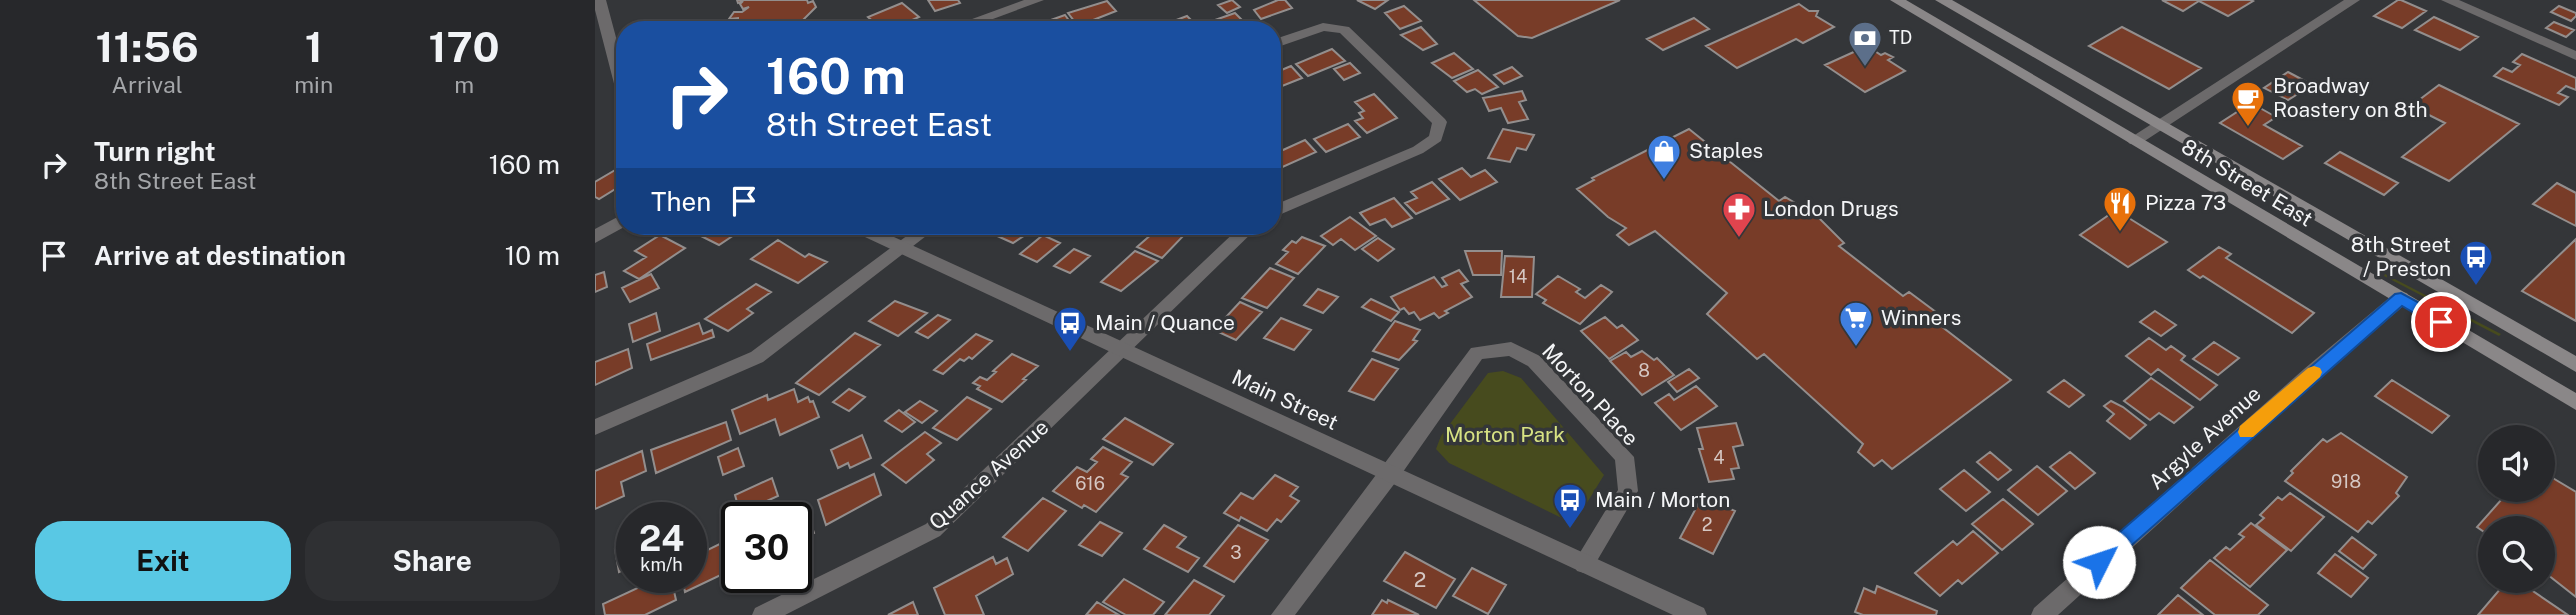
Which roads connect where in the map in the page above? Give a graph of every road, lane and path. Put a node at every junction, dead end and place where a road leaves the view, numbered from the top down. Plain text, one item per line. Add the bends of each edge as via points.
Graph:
1 (599, 0) edge
2 (1037, 0) edge
3 (1897, 0) edge
4 (1941, 0) edge
5 (2353, 0) edge
6 (2448, 0) edge
7 (975, 21) edge
8 (1281, 42) edge
9 (2576, 56) edge
10 (616, 65) edge
11 (2158, 125) junction
12 (2135, 141) junction
13 (1281, 209) edge
14 (616, 224) edge
15 (876, 235) edge
16 (918, 235) edge
17 (1242, 235) edge
18 (595, 237) edge
19 (903, 247) junction
20 (2401, 298) junction
21 (1123, 350) junction
22 (2576, 365) edge
23 (2576, 402) edge
24 (595, 427) edge
25 (1391, 473) junction
26 (1584, 564) junction
27 (763, 615) edge
28 (1282, 615) edge
29 (1696, 615) edge
30 (2042, 615) edge

1 - 10 street
2 - 7 street
3 - 12 main road, 8th Street East
4 - 11 main road, 8th Street East
5 - 11 street
6 - 9 street
8 - 13 street via 1323,27 1344,30 1440,122 1436,138 1418,150
11 - 12 street
11 - 22 main road, 8th Street East
12 - 20 main road, 8th Street East
14 - 18 street
15 - 19 street, Main Street
16 - 19 street
17 - 21 street, Quance Avenue
19 - 21 street, Main Street
19 - 24 street via 757,358
20 - 23 main road, 8th Street East
20 - 30 street, Argyle Avenue
21 - 25 street, Main Street
21 - 27 street, Quance Avenue via 933,530
25 - 26 street, Main Street
25 - 26 street, Morton Place via 1477,353 1511,349 1534,361 1624,457 1628,492
25 - 28 street, Morton Place
26 - 29 street, Main Street

